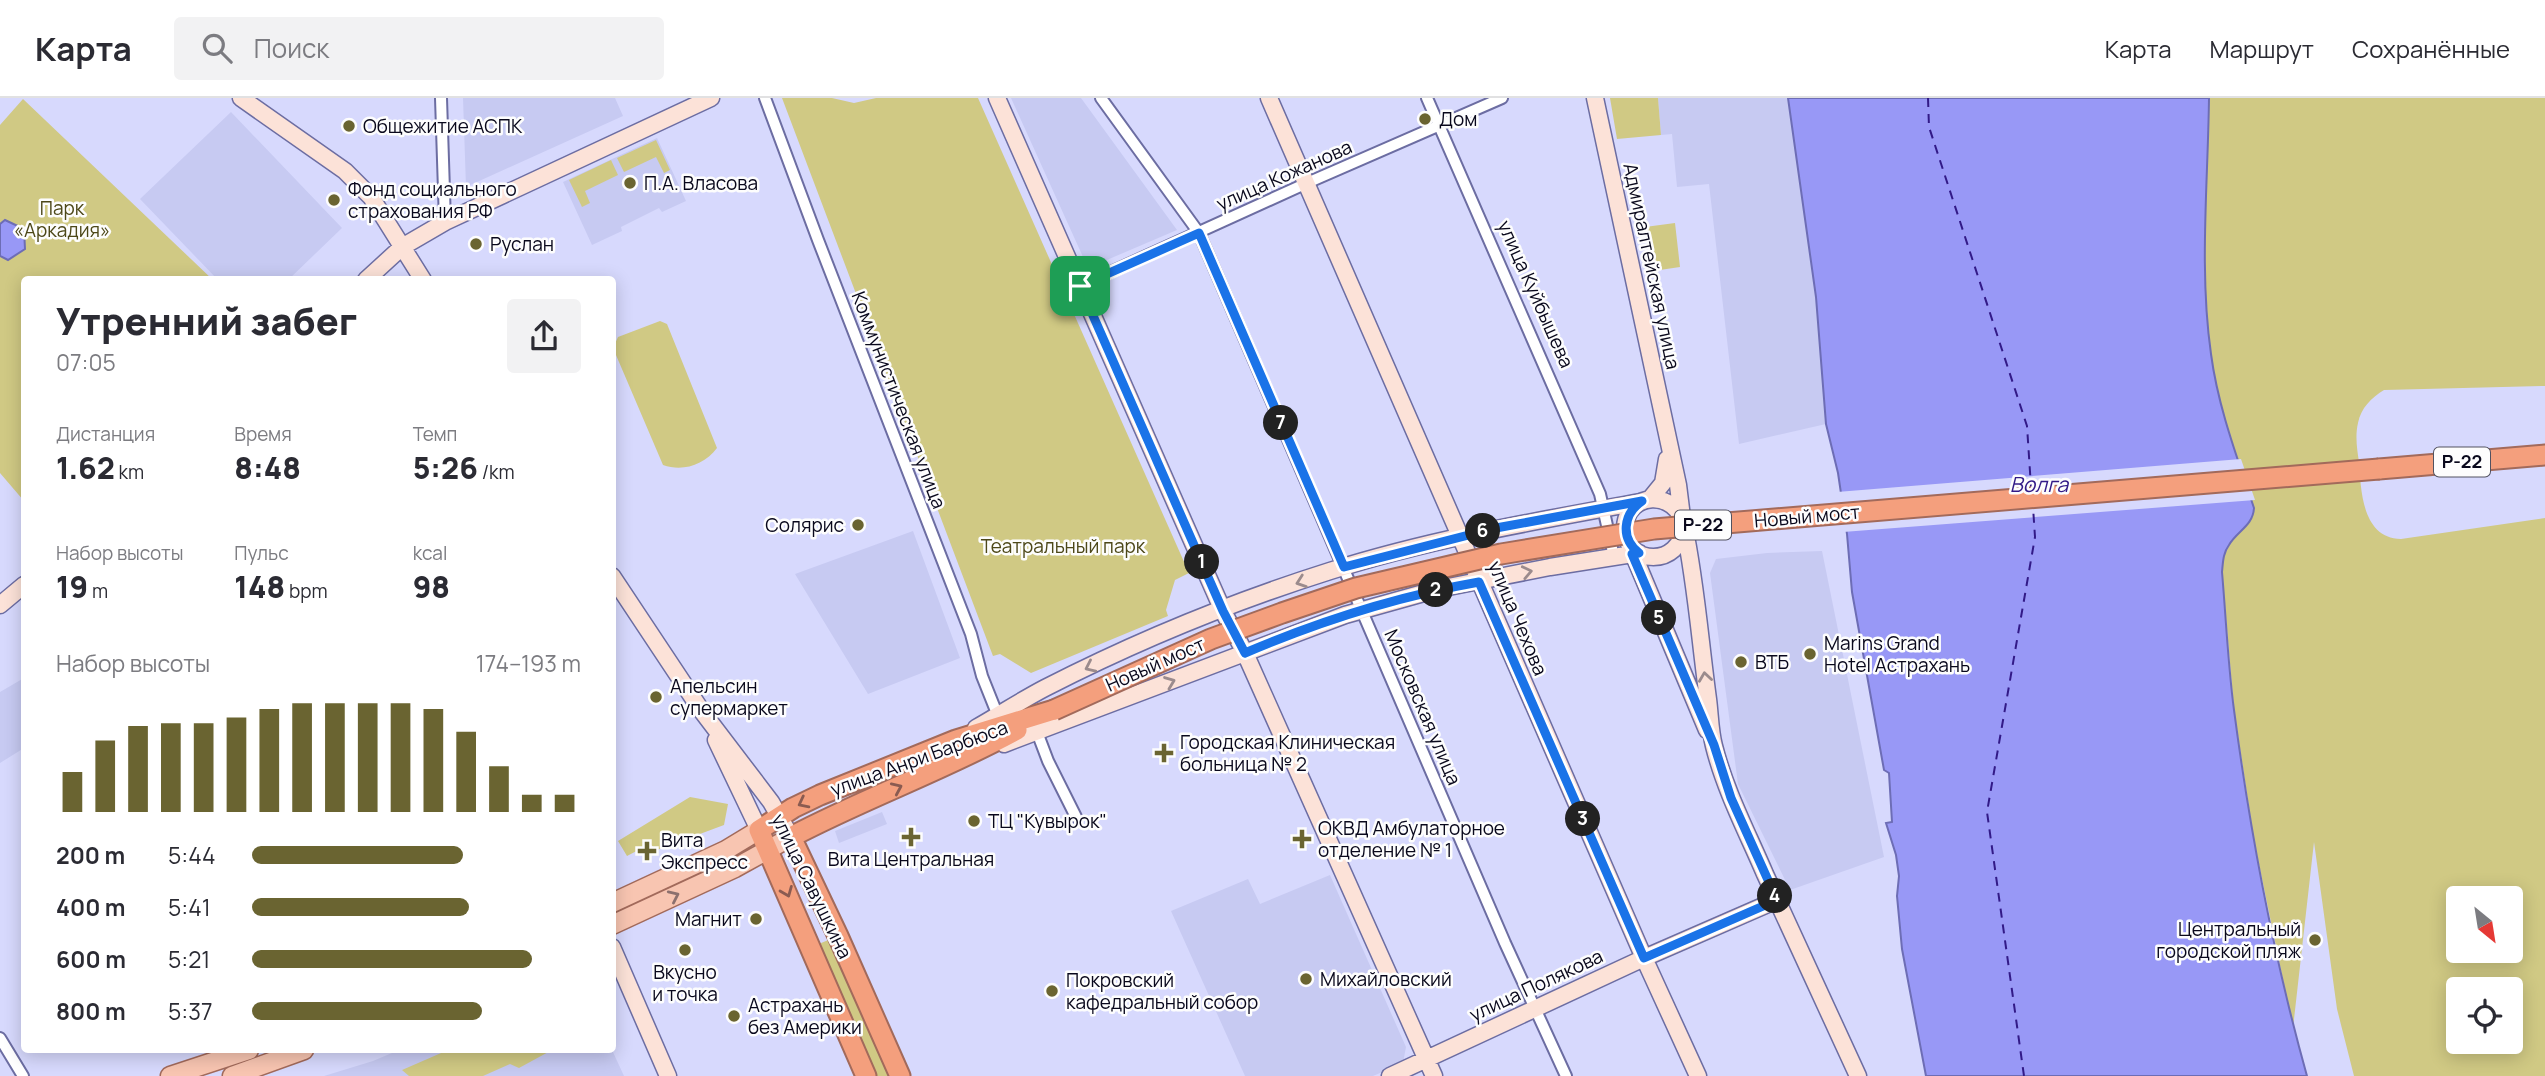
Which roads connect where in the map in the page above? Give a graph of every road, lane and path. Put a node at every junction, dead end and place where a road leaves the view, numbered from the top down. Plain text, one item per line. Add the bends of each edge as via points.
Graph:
1 (242, 98) edge
2 (441, 98) edge
3 (711, 98) edge
4 (765, 98) edge
5 (997, 98) edge
6 (1101, 98) edge
7 (1269, 98) edge
8 (1427, 98) edge
9 (1502, 98) edge
10 (1595, 98) edge
11 (1439, 126) junction
12 (1307, 183) junction
13 (445, 222) junction
14 (1199, 233) junction
15 (402, 247) junction
16 (370, 276) edge
17 (420, 276) edge
18 (1080, 286) junction
19 (1667, 442) junction
20 (2545, 455) edge
21 (1646, 500) junction
22 (1605, 508) junction
23 (1683, 521) junction
24 (1460, 536) junction
25 (1635, 554) junction
26 (1614, 557) junction
27 (1344, 567) junction
28 (616, 582) edge
29 (1479, 582) junction
30 (21, 588) edge
31 (0, 605) edge
32 (1223, 611) junction
33 (1363, 611) junction
34 (1245, 653) junction
35 (701, 710) junction
36 (1054, 710) junction
37 (998, 716) junction
38 (1037, 732) junction
39 (956, 740) junction
40 (1714, 745) junction
41 (966, 758) junction
42 (779, 817) junction
43 (1076, 817) dead end
44 (759, 830) junction
45 (791, 837) junction
46 (768, 850) junction
47 (1777, 900) junction
48 (616, 901) edge
49 (616, 923) edge
50 (838, 936) junction
51 (809, 948) junction
52 (616, 956) edge
53 (1644, 958) junction
54 (1536, 1008) junction
55 (0, 1038) edge
56 (240, 1053) edge
57 (296, 1053) edge
58 (1428, 1059) junction
59 (23, 1076) edge
60 (170, 1076) edge
61 (232, 1076) edge
62 (668, 1076) edge
63 (866, 1076) edge
64 (901, 1076) edge
65 (1390, 1076) edge
66 (1434, 1076) edge
67 (1566, 1076) edge
68 (1698, 1076) edge
69 (1858, 1076) edge

1 - 15 street via 345,172 372,197
2 - 13 street
3 - 13 street
4 - 37 street, Коммунистическая улица via 971,634
5 - 18 street
6 - 14 street, Московская улица
7 - 12 street, улица Чехова
8 - 11 street, улица Куйбышева
9 - 11 street, улица Кожанова
10 - 19 street, Адмиралтейская улица
11 - 12 street, улица Кожанова
11 - 22 street, улица Куйбышева
12 - 14 street, улица Кожанова
12 - 24 street, улица Чехова
13 - 15 street
14 - 18 street, улица Кожанова
14 - 27 street, Московская улица
15 - 16 street
15 - 17 street
18 - 32 street
19 - 21 street via 1663,483
19 - 23 street
20 - 36 highway, Новый мост / Р-22, bridge via 1654,528 1502,554 1356,589 1211,639
21 - 22 street
21 - 23 street via 1669,502
21 - 25 street via 1636,505 1627,519 1627,538
22 - 24 street
22 - 26 street, улица Куйбышева
23 - 25 street via 1680,543 1666,555
40 -> 23 street
24 - 27 street
24 - 29 street, улица Чехова
25 - 26 street
25 - 40 street
29 -> 26 street
27 -> 32 street
27 - 33 street, Московская улица
28 - 35 street, улица Савушкина
29 - 33 street
29 - 53 street, улица Чехова
30 - 31 street
32 - 34 street
32 -> 37 street via 1114,656
33 - 34 street
33 - 54 street, Московская улица
38 -> 34 street
34 - 58 street
35 - 42 street, улица Савушкина
35 - 44 street, улица Савушкина
36 - 39 highway, улица Анри Барбюса
36 - 41 highway, улица Анри Барбюса
37 - 39 street
38 - 41 street
38 - 43 street
39 -> 42 highway, улица Анри Барбюса via 812,798
40 - 47 street via 1731,798
45 -> 41 highway, улица Анри Барбюса
42 - 44 highway, улица Анри Барбюса
42 - 45 street, улица Савушкина
44 - 46 highway, улица Савушкина
44 - 48 main road, улица Анри Барбюса
45 - 46 main road, улица Анри Барбюса
45 - 50 highway, улица Савушкина
49 -> 46 main road, улица Анри Барбюса
46 -> 51 highway, улица Савушкина
47 - 53 street, улица Полякова
47 - 69 street
50 - 51 highway
50 - 64 highway, улица Савушкина
51 - 63 highway, улица Савушкина
52 - 62 street
53 - 54 street, улица Полякова
53 - 68 street, улица Чехова
54 - 58 street, улица Полякова
54 - 67 street, Московская улица
55 - 59 street
56 - 60 main road
57 - 61 main road
58 - 65 street, улица Полякова
58 - 66 street

